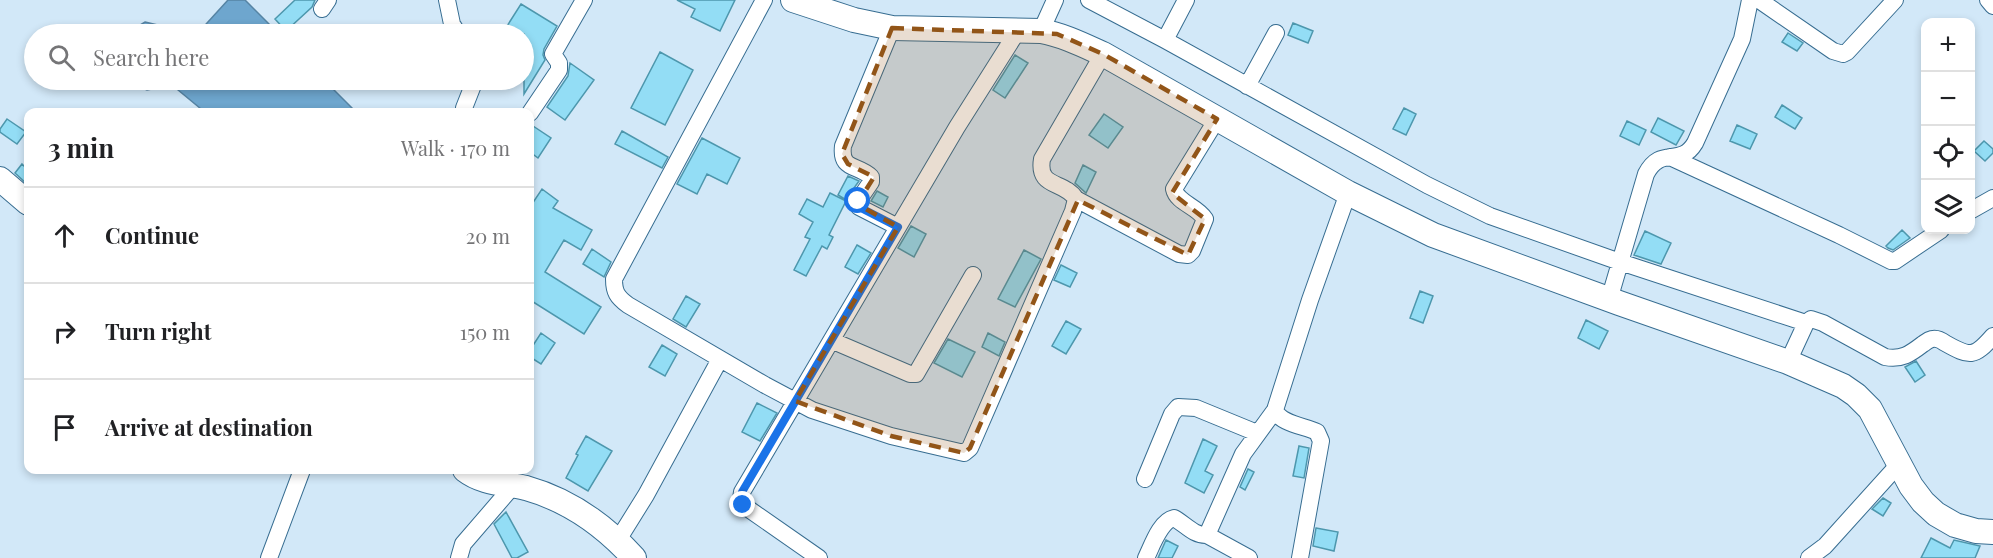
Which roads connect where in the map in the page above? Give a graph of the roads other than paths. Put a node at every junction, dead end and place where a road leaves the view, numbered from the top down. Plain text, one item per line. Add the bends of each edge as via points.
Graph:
1 (447, 0) edge
2 (584, 0) edge
3 (764, 0) edge
4 (793, 0) edge
5 (1089, 0) edge
6 (1186, 0) edge
7 (1750, 0) edge
8 (1759, 0) edge
9 (1895, 0) edge
10 (1988, 0) edge
11 (1993, 6) edge
12 (1048, 14) edge
13 (452, 24) edge
14 (892, 28) junction
15 (1017, 32) junction
16 (1276, 33) dead end
17 (1165, 40) junction
18 (1103, 54) junction
19 (1247, 86) junction
20 (470, 90) edge
21 (464, 108) edge
22 (533, 108) edge
23 (1217, 118) junction
24 (1670, 157) junction
25 (0, 180) edge
26 (1348, 193) junction
27 (1993, 198) edge
28 (1076, 199) junction
29 (24, 200) edge
30 (1975, 209) edge
31 (898, 227) junction
32 (1935, 234) edge
33 (973, 275) dead end
34 (1615, 278) junction
35 (1993, 336) edge
36 (833, 341) junction
37 (1798, 341) junction
38 (1970, 354) junction
39 (720, 359) junction
40 (1993, 360) edge
41 (795, 401) junction
42 (1275, 410) junction
43 (1257, 433) junction
44 (1899, 464) junction
45 (300, 474) edge
46 (472, 474) edge
47 (1145, 479) dead end
48 (513, 486) junction
49 (1993, 532) edge
50 (1207, 535) junction
51 (618, 540) junction
52 (269, 558) edge
53 (459, 558) edge
54 (634, 558) edge
55 (819, 558) edge
56 (1146, 558) edge
57 (1249, 558) edge
58 (1300, 558) edge
59 (1809, 558) edge

1 - 13 street
2 - 22 street via 553,54 559,70
3 - 39 street via 614,279 619,299
4 - 14 main road
5 - 17 street
6 - 17 street
7 - 24 street via 1742,39 1695,143 1683,155
8 - 9 street via 1843,54
10 - 11 street
12 - 15 main road
12 - 18 main road via 1057,34
14 - 15 main road
14 - 31 street via 842,154 848,164 871,177 858,201 859,207
15 - 31 street
16 - 19 street
17 - 19 street
18 - 23 main road
18 - 28 street via 1042,159 1046,179
19 - 34 street via 1426,185
20 - 21 street
23 - 26 main road
23 - 28 street via 1174,189 1205,219 1188,255 1179,254
24 - 32 street via 1891,261
24 - 34 street via 1654,162 1647,174
25 - 29 main road
26 - 34 main road via 1433,235
26 - 42 street
27 - 30 street
28 - 41 street via 967,452 891,436 832,418
31 - 36 street
33 - 36 street via 916,374
34 - 37 main road
34 - 37 street
35 - 38 street
36 - 41 street
37 - 38 street via 1811,319 1885,357 1907,357 1932,339
37 - 44 main road via 1869,410
38 - 40 street
39 - 41 street
39 - 51 street
41 - 55 street via 741,499 743,505
42 - 43 street
42 - 58 street via 1282,419 1317,432 1321,441
43 - 47 street via 1196,408 1178,407
43 - 50 street via 1243,454
44 - 49 main road via 1911,486 1936,514 1955,525
44 - 59 street via 1825,546
45 - 52 street
46 - 48 main road
48 - 51 main road via 555,499
48 - 53 street via 463,544
50 - 56 street via 1196,533 1174,518 1168,520
50 - 57 street
51 - 54 main road

